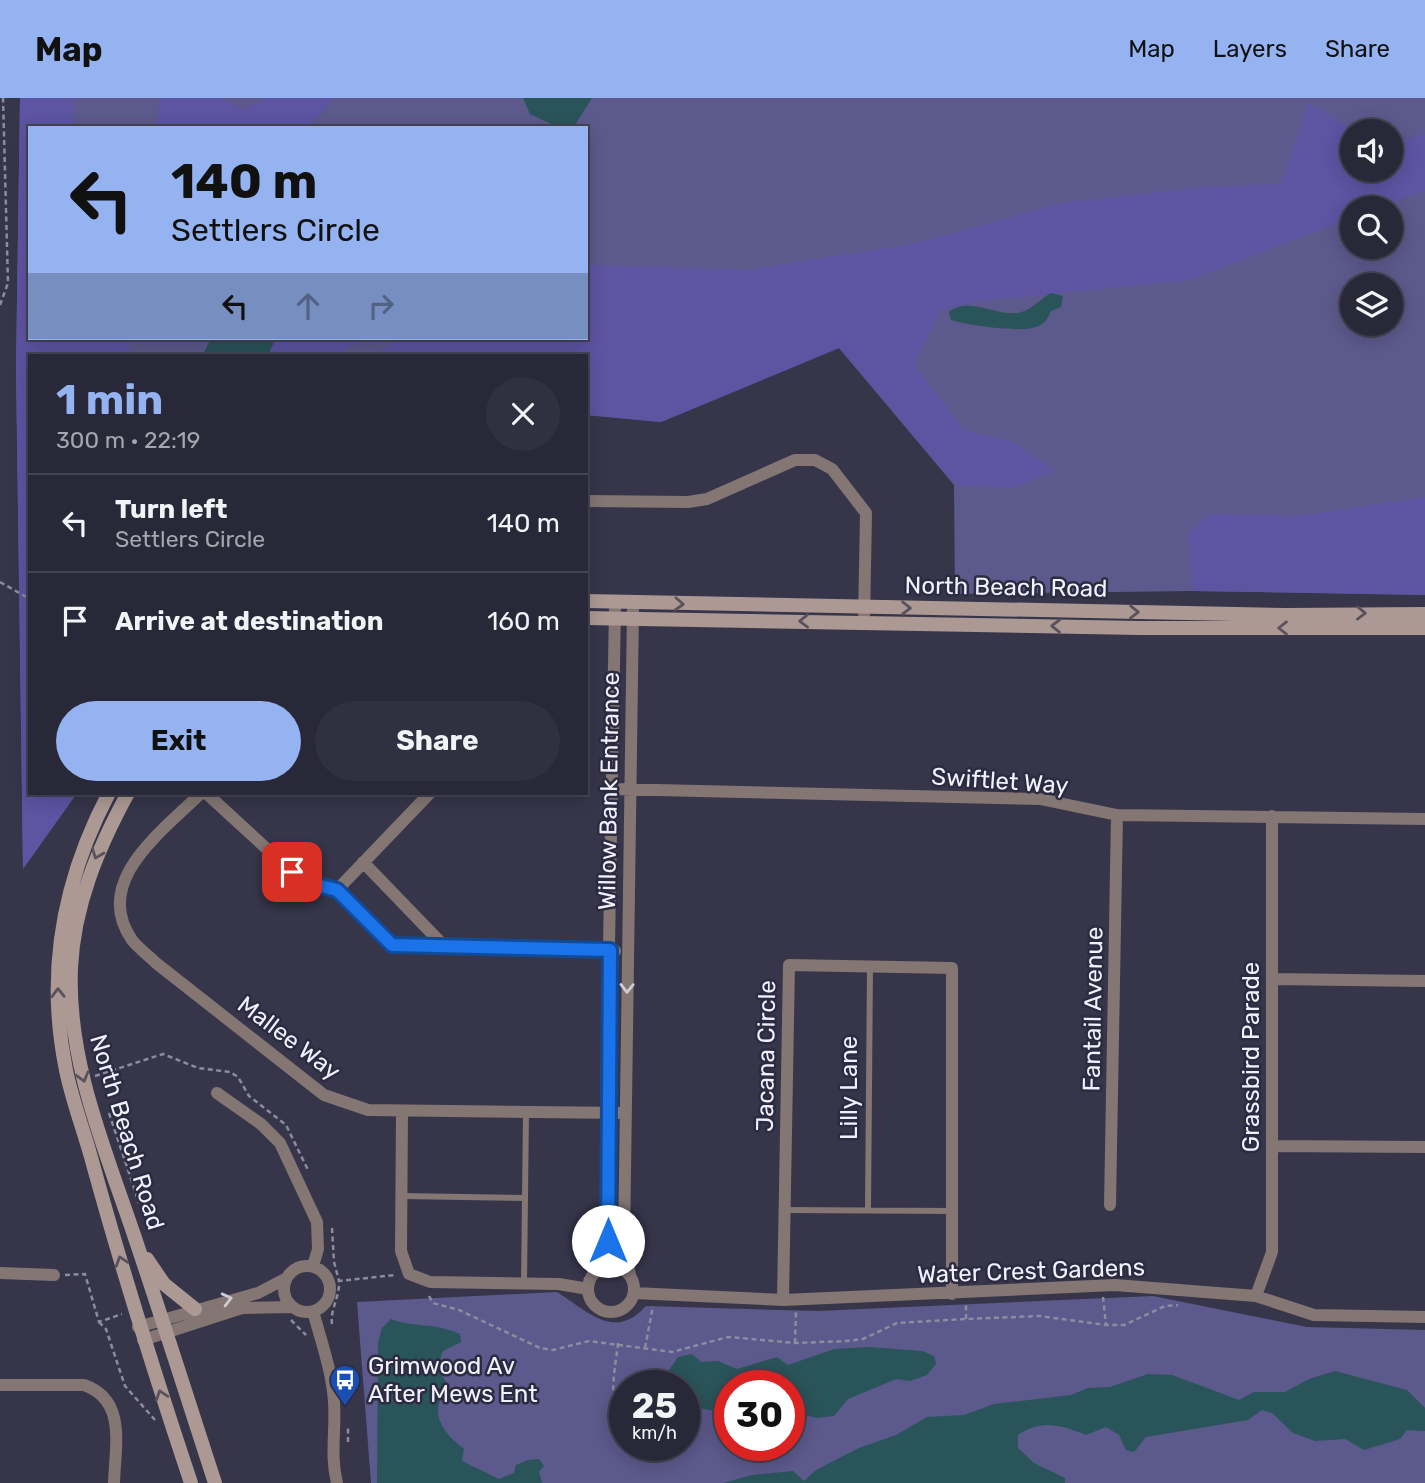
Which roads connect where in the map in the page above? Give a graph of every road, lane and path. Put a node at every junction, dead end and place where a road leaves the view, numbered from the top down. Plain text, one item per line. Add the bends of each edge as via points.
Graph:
1 (3, 98) edge
2 (0, 305) edge
3 (588, 501) edge
4 (0, 582) edge
5 (28, 598) edge
6 (588, 601) edge
7 (615, 601) junction
8 (633, 601) junction
9 (864, 614) junction
10 (1425, 614) edge
11 (615, 617) junction
12 (588, 618) edge
13 (633, 618) junction
14 (1425, 628) edge
15 (612, 789) junction
16 (630, 789) junction
17 (108, 795) edge
18 (127, 795) edge
19 (199, 795) edge
20 (208, 795) edge
21 (428, 795) edge
22 (1117, 815) junction
23 (1272, 816) junction
24 (1425, 819) edge
25 (363, 862) junction
26 (337, 890) junction
27 (445, 947) junction
28 (610, 950) junction
29 (627, 952) junction
30 (870, 967) junction
31 (1272, 979) junction
32 (1425, 981) edge
33 (89, 1068) dead end
34 (94, 1082) dead end
35 (217, 1093) dead end
36 (108, 1112) dead end
37 (402, 1112) junction
38 (526, 1112) junction
39 (606, 1113) junction
40 (625, 1113) junction
41 (1273, 1146) junction
42 (1425, 1147) edge
43 (401, 1196) junction
44 (525, 1198) junction
45 (1110, 1205) dead end
46 (783, 1210) junction
47 (868, 1210) junction
48 (951, 1211) junction
49 (142, 1213) dead end
50 (138, 1246) junction
51 (313, 1266) junction
52 (608, 1266) junction
53 (0, 1273) edge
54 (409, 1273) junction
55 (54, 1275) joint
56 (630, 1275) junction
57 (285, 1279) junction
58 (430, 1282) junction
59 (524, 1283) junction
60 (1102, 1286) junction
61 (588, 1289) junction
62 (634, 1293) junction
63 (952, 1294) junction
64 (655, 1295) junction
65 (1256, 1296) junction
66 (797, 1299) junction
67 (783, 1300) junction
68 (1178, 1305) dead end
69 (195, 1309) junction
70 (313, 1311) junction
71 (290, 1312) junction
72 (125, 1313) dead end
73 (1425, 1317) edge
74 (99, 1322) junction
75 (1106, 1325) junction
76 (164, 1326) junction
77 (141, 1333) junction
78 (320, 1338) junction
79 (618, 1343) junction
80 (795, 1343) junction
81 (645, 1348) junction
82 (616, 1370) edge
83 (0, 1385) edge
84 (159, 1432) dead end
85 (114, 1483) edge
86 (191, 1483) edge
87 (215, 1483) edge
88 (337, 1483) edge

1 - 2 path via 8,283
3 - 9 street via 707,499 795,460 815,460 832,469 866,513
4 - 5 path
6 - 7 main road, North Beach Road
7 - 8 main road, North Beach Road
7 - 11 street, Willow Bank Entrance
8 -> 9 main road, North Beach Road
8 - 13 street, Willow Bank Entrance
9 -> 10 main road, North Beach Road
9 -> 13 main road, North Beach Road via 717,622
14 -> 9 main road, North Beach Road via 1140,628
11 - 12 main road, North Beach Road
11 - 13 main road, North Beach Road
11 - 15 street, Willow Bank Entrance
13 - 16 street, Willow Bank Entrance
15 - 16 street, Swiftlet Way
15 - 28 street, Willow Bank Entrance
16 - 22 street, Swiftlet Way via 1040,799
16 - 29 street, Willow Bank Entrance
77 -> 17 main road, North Beach Road via 72,1096 58,1011 59,942 66,901 86,838
18 -> 50 main road, North Beach Road via 96,856 83,898 71,966 71,1006 83,1078
19 - 37 street, Mallee Way via 139,854 120,887 119,911 132,940 324,1095 368,1110
20 - 26 street via 308,883
21 - 25 street
22 - 23 street, Swiftlet Way
22 - 45 street, Fantail Avenue
23 - 24 street, Swiftlet Way
23 - 31 street, Grassbird Parade
25 - 26 street
25 - 27 street
26 - 27 street via 392,945
27 - 28 street
28 - 29 street
28 - 39 street, Willow Bank Entrance
29 -> 40 street, Willow Bank Entrance
30 - 46 street, Jacana Circle via 789,965
30 - 47 lane, Lilly Lane
30 - 48 street, Jacana Circle via 952,968
31 - 32 street
31 - 41 street, Grassbird Parade
33 - 34 path
35 - 51 street via 280,1143 317,1222
36 - 49 path
37 - 38 street, Mallee Way
37 - 43 street
38 - 39 street, Mallee Way
38 - 44 lane
39 - 40 street, Mallee Way
39 - 52 street, Willow Bank Entrance
40 - 56 street, Willow Bank Entrance via 624,1243
41 - 42 street
41 - 65 street, Grassbird Parade via 1272,1252
43 - 44 lane
43 - 54 street via 401,1251
44 - 59 lane
46 - 47 lane
46 - 67 street, Jacana Circle
47 - 48 lane
48 - 63 street, Jacana Circle
50 - 69 main road via 164,1284
50 - 76 main road, North Beach Road
51 - 57 street via 299,1266
51 - 70 street via 325,1274 330,1288 325,1303
52 - 56 street
52 - 61 street via 594,1274
53 - 55 street
54 - 58 street
54 - 78 path via 339,1281 340,1294 330,1315 333,1335
55 - 74 path via 85,1274
56 - 62 street
69 -> 57 street via 258,1293
57 - 71 street
58 - 59 street
58 - 79 path via 428,1298 433,1303 493,1324 540,1348 553,1350 589,1341
59 - 61 street
60 - 63 street, Water Crest Gardens
60 - 65 street, Water Crest Gardens
60 - 75 path
61 - 62 street via 598,1308 613,1312 627,1306
62 - 64 street, Water Crest Gardens
63 - 66 street, Water Crest Gardens
64 - 67 street, Water Crest Gardens
64 - 81 path
65 - 73 street, Water Crest Gardens via 1314,1315
66 - 67 street, Water Crest Gardens
66 - 80 path
68 - 75 path via 1165,1306 1124,1325
69 - 76 street
70 - 71 street
70 - 78 street
71 - 76 street via 242,1308
71 - 78 path via 305,1335
72 - 74 path
74 - 84 path via 106,1329 125,1386 155,1419
75 - 80 path via 1039,1316 965,1319 897,1323 863,1339
76 - 77 street
76 - 87 main road, North Beach Road
86 -> 77 main road, North Beach Road
78 - 88 street via 334,1401 332,1464
79 - 81 path
79 - 82 path
80 - 81 path via 728,1337 672,1353
83 - 85 street via 84,1385 97,1390 115,1415

